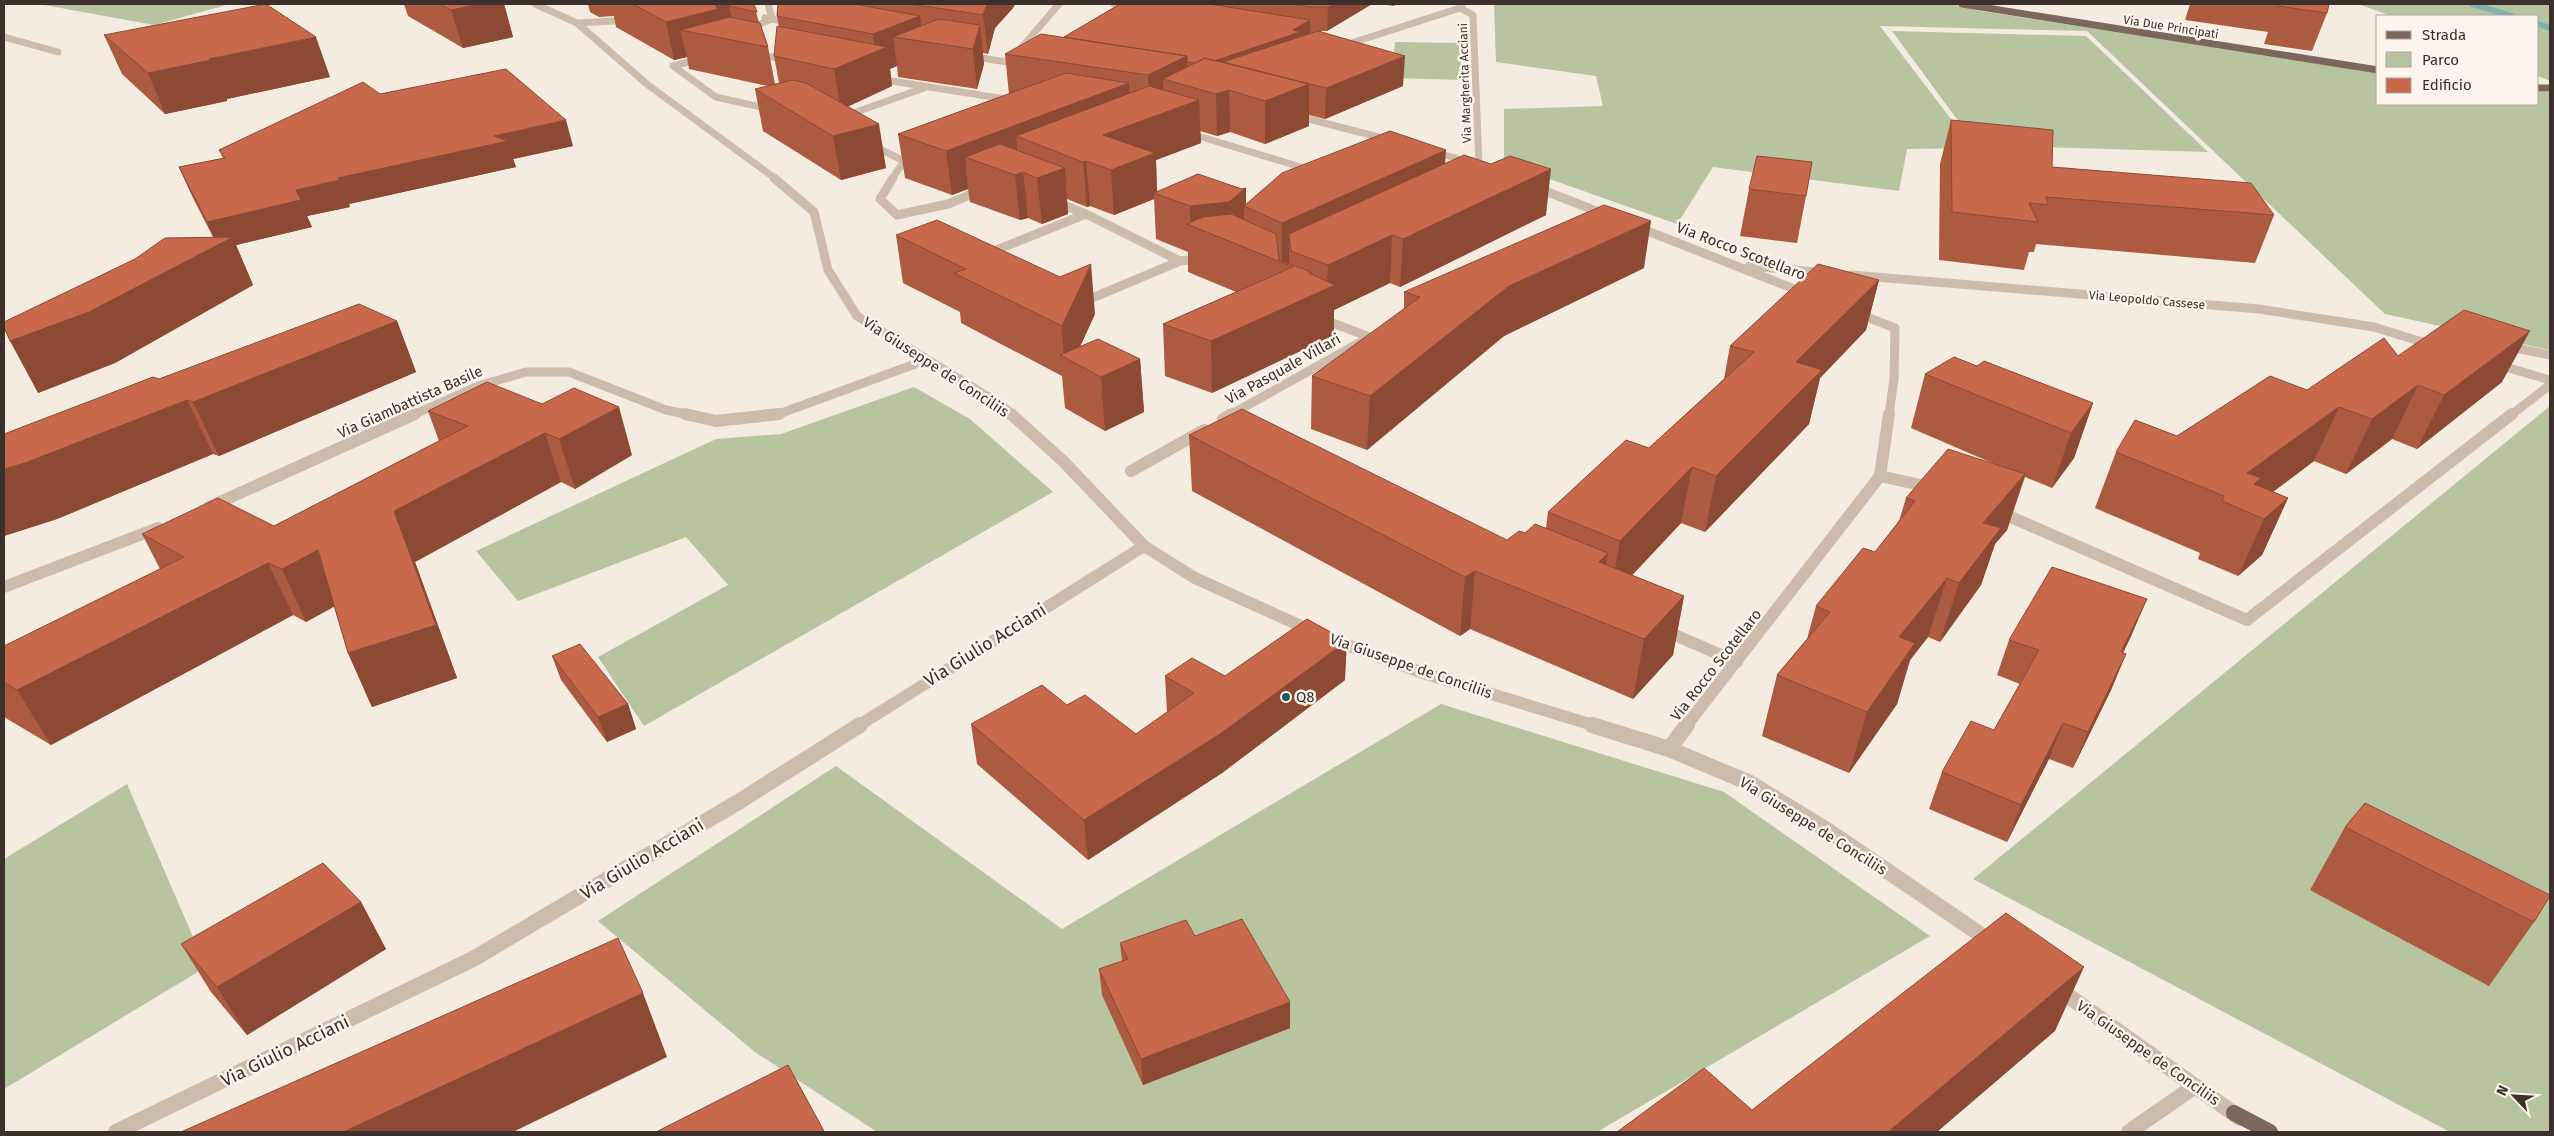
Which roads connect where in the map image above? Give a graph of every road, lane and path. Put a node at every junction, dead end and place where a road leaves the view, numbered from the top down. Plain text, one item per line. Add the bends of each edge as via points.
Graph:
1 (536, 4) edge
2 (768, 4) edge
3 (1059, 4) edge
4 (1114, 4) edge
5 (1962, 4) edge
6 (1461, 6) edge
7 (1143, 9) edge
8 (753, 18) dead end
9 (772, 19) junction
10 (643, 20) dead end
11 (578, 23) junction
12 (1337, 37) edge
13 (4, 38) edge
14 (1365, 38) junction
15 (1334, 49) edge
16 (738, 50) junction
17 (58, 52) dead end
18 (728, 52) edge
19 (943, 52) junction
20 (710, 56) edge
21 (925, 60) edge
22 (1010, 62) junction
23 (2376, 70) edge
24 (898, 72) dead end
25 (880, 79) junction
26 (926, 87) junction
27 (1214, 92) edge
28 (1205, 93) junction
29 (1041, 106) junction
30 (781, 111) edge
31 (1281, 112) edge
32 (1023, 113) edge
33 (836, 119) edge
34 (1151, 122) junction
35 (1160, 125) edge
36 (1133, 130) edge
37 (1179, 131) dead end
38 (861, 139) edge
39 (1396, 142) edge
40 (1424, 149) edge
41 (913, 157) edge
42 (904, 160) junction
43 (1326, 175) edge
44 (1524, 182) edge
45 (997, 184) edge
46 (1041, 196) edge
47 (1086, 214) junction
48 (1615, 218) junction
49 (1598, 226) edge
50 (1215, 257) edge
51 (971, 260) edge
52 (1180, 260) junction
53 (1735, 265) junction
54 (1815, 297) edge
55 (1842, 307) edge
56 (1066, 309) edge
57 (1310, 314) edge
58 (2374, 327) junction
59 (2440, 337) edge
60 (2497, 345) edge
61 (2448, 350) edge
62 (2550, 355) edge
63 (926, 360) junction
64 (2485, 361) edge
65 (2550, 380) edge
66 (2550, 385) edge
67 (1221, 421) junction
68 (1238, 430) edge
69 (1132, 471) dead end
70 (1880, 476) junction
71 (1943, 490) edge
72 (1988, 506) edge
73 (201, 510) edge
74 (173, 522) edge
75 (1144, 546) junction
76 (4, 587) edge
77 (1645, 623) edge
78 (1737, 662) junction
79 (1669, 749) junction
80 (2005, 952) edge
81 (2045, 980) edge
82 (2195, 1086) junction
83 (2234, 1113) junction
84 (116, 1132) edge
85 (2129, 1132) edge
86 (2261, 1132) edge
87 (2270, 1132) edge

1 - 11 street, Via Giuseppe de Conciliis
2 - 9 street
3 - 22 street
4 - 7 street
5 - 23 main road, Via Due Principati
6 - 14 street
6 - 40 street, Via Margherita Acciani via 1473,15 1483,166
8 - 9 street
9 - 16 street via 740,32 728,42
9 - 19 street
10 - 11 street
11 - 63 street, Via Giuseppe de Conciliis via 648,85 787,188 814,212 828,270 858,316
12 - 14 street
13 - 17 street
14 - 15 street
16 - 18 street
16 - 25 street
19 - 21 street
19 - 22 street
20 - 30 street via 673,66 716,97
22 - 28 street
24 - 25 street
25 - 26 street
26 - 29 street
26 - 33 street
27 - 28 street
28 - 34 street
29 - 32 street
29 - 34 street
31 - 39 street
34 - 35 street
34 - 36 street
37 - 43 street
38 - 42 street
41 - 42 street
42 - 45 street via 880,199 897,215 948,204
44 - 48 street, Via Rocco Scotellaro
46 - 47 street
47 - 51 street
47 - 52 street
48 - 49 street
48 - 53 street, Via Rocco Scotellaro
50 - 52 street
52 - 56 street
53 - 54 street, Via Rocco Scotellaro
53 - 58 street, Via Leopoldo Cassese via 2259,310
55 - 70 street, Via Rocco Scotellaro via 1895,328 1894,379
57 - 67 street, Via Pasquale Villari via 1374,335
58 - 59 street
58 - 61 street, Via Leopoldo Cassese
60 - 62 street
63 - 73 street, Via Giambattista Basile via 774,416 716,421 666,410 569,372 526,372 478,386
63 - 75 street, Via Giuseppe de Conciliis via 1000,404 1063,461
64 - 65 street
66 - 72 street via 2247,620
67 - 68 street
67 - 69 street, Via Pasquale Villari
70 - 71 street
70 - 78 street, Via Rocco Scotellaro
74 - 76 street
75 - 79 street, Via Giuseppe de Conciliis via 1195,578 1352,648
75 - 84 street, Via Giulio Acciani via 740,801 473,959
77 - 78 street
78 - 79 street, Via Rocco Scotellaro
79 - 80 street, Via Giuseppe de Conciliis via 1750,784 1827,830
81 - 82 street, Via Giuseppe de Conciliis
82 - 83 street, Via Giuseppe de Conciliis
82 - 85 street
83 - 86 street, Via Giuseppe de Conciliis
83 - 87 main road

